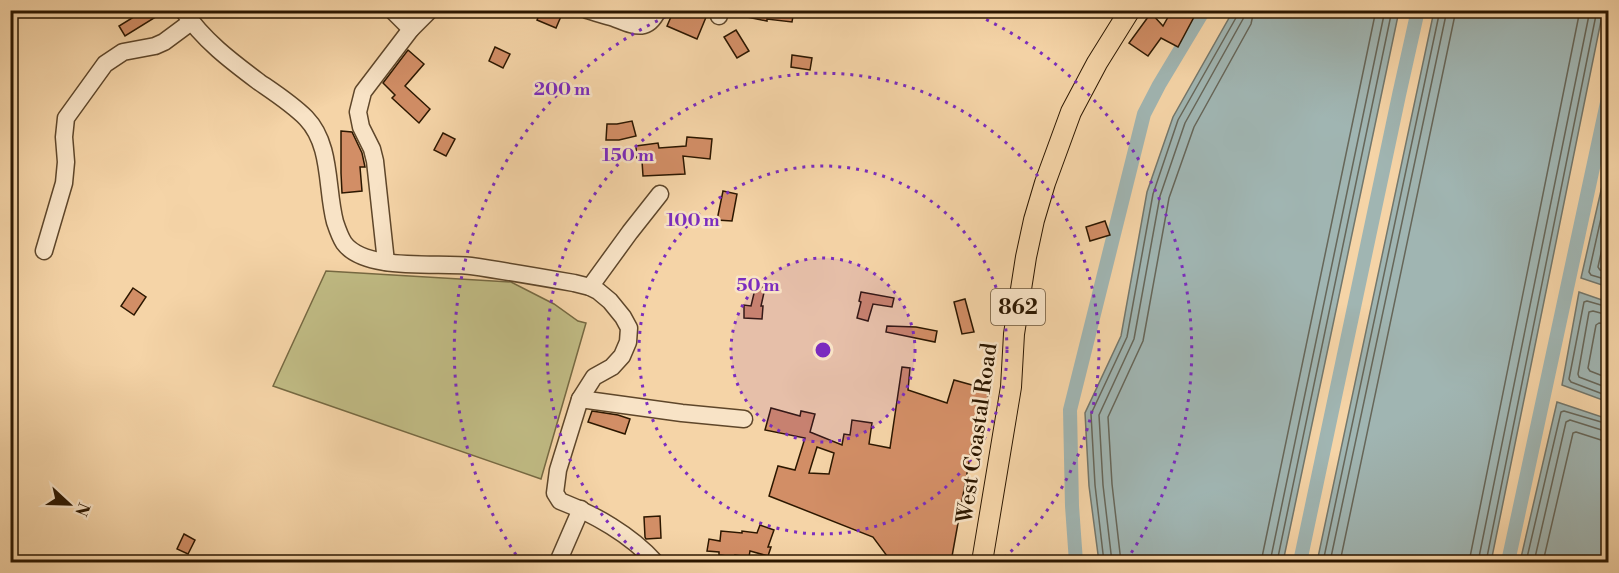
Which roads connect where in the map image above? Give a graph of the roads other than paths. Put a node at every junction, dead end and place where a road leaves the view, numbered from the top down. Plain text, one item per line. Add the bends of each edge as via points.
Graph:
1 (392, 10) edge
2 (430, 10) edge
3 (587, 10) edge
4 (658, 10) edge
5 (1130, 10) edge
6 (187, 16) edge
7 (411, 29) junction
8 (660, 194) dead end
9 (44, 251) dead end
10 (386, 262) junction
11 (590, 287) junction
12 (580, 399) junction
13 (744, 419) dead end
14 (581, 509) junction
15 (558, 562) edge
16 (656, 562) edge
17 (982, 562) edge

1 - 7 street
2 - 7 street
3 - 4 street via 639,26 649,24
5 - 17 main road, West Coastal Road / 862 via 1071,112 1034,220
6 - 9 street via 164,42 123,52 105,64 66,118 64,183
6 - 10 street via 219,51 307,119 319,137 335,222 344,243 365,256
7 - 10 street via 363,92 358,112 375,160
8 - 11 street
10 - 11 street via 468,266
11 - 12 street via 610,301 623,317 629,328 628,342 622,356 594,377
12 - 13 street
12 - 14 street via 558,470 555,493 560,501
14 - 15 street
14 - 16 street

